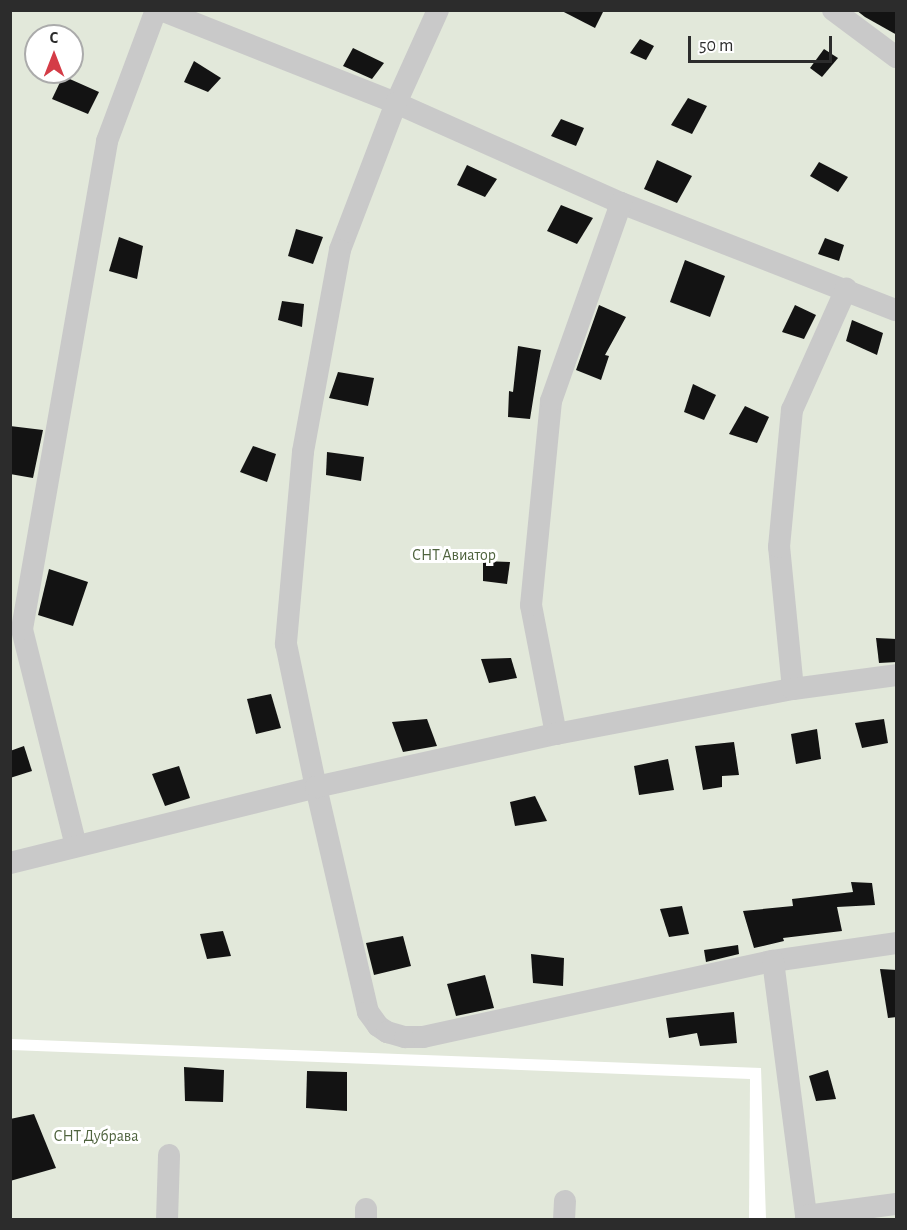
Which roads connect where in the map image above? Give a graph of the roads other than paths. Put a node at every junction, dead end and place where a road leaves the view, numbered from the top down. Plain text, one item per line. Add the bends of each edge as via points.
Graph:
1 (156, 10) edge
2 (161, 10) edge
3 (438, 10) edge
4 (833, 10) edge
5 (897, 57) edge
6 (396, 104) junction
7 (621, 203) junction
8 (846, 289) junction
9 (897, 310) edge
10 (897, 675) edge
11 (793, 689) junction
12 (556, 734) junction
13 (316, 787) junction
14 (76, 846) junction
15 (10, 864) edge
16 (897, 943) edge
17 (773, 961) junction
18 (169, 1155) dead end
19 (897, 1204) edge
20 (167, 1220) edge

1 - 14 street via 107,141 22,629
2 - 6 street
3 - 6 street
4 - 5 street
6 - 7 street
6 - 13 street via 340,250 303,452 286,644
7 - 8 street
7 - 12 street via 551,401 531,605
8 - 9 street
8 - 11 street via 792,410 779,547
10 - 11 street
11 - 12 street
12 - 13 street
13 - 14 street
13 - 17 street via 368,1012 387,1032 423,1037
14 - 15 street
16 - 17 street
17 - 19 street via 806,1216
18 - 20 street

